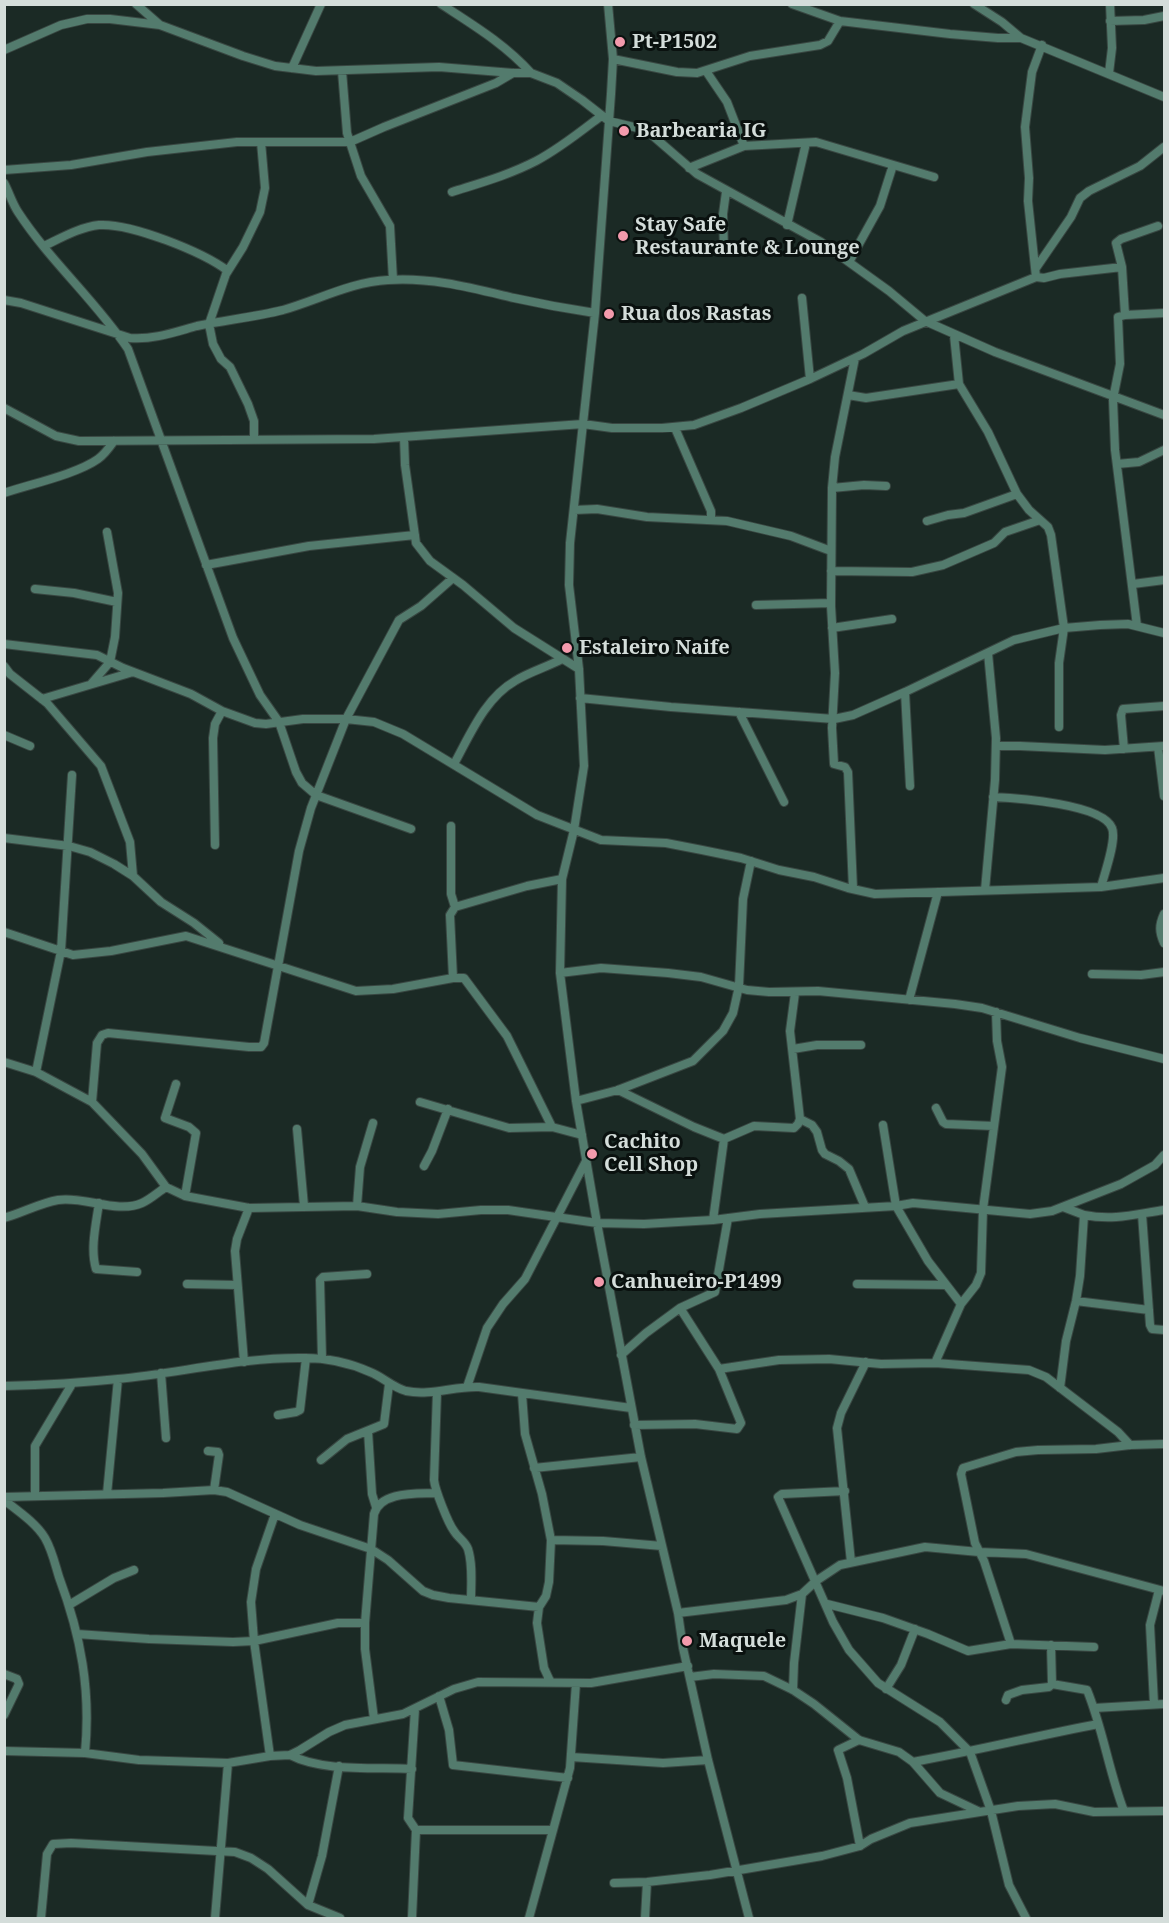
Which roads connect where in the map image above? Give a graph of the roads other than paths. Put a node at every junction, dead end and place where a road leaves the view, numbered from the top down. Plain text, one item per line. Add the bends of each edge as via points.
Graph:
1 (321, 4) edge
2 (441, 4) edge
3 (608, 4) edge
4 (792, 4) edge
5 (974, 4) edge
6 (1110, 4) edge
7 (137, 6) edge
8 (1164, 16) edge
9 (130, 21) junction
10 (840, 21) junction
11 (1110, 21) junction
12 (160, 25) junction
13 (1021, 38) junction
14 (1042, 45) junction
15 (4, 50) edge
16 (614, 59) junction
17 (292, 68) junction
18 (342, 71) junction
19 (706, 71) junction
20 (513, 73) junction
21 (531, 73) junction
22 (1109, 73) junction
23 (1164, 97) edge
24 (605, 118) junction
25 (261, 142) junction
26 (350, 142) junction
27 (806, 142) junction
28 (744, 146) junction
29 (1164, 147) edge
30 (893, 165) junction
31 (689, 168) junction
32 (4, 170) edge
33 (934, 177) dead end
34 (4, 183) edge
35 (452, 192) dead end
36 (726, 192) junction
37 (787, 225) junction
38 (1158, 226) dead end
39 (44, 246) junction
40 (724, 251) dead end
41 (849, 262) junction
42 (1122, 267) junction
43 (228, 271) junction
44 (1036, 273) junction
45 (393, 279) junction
46 (802, 298) dead end
47 (4, 300) edge
48 (595, 313) junction
49 (1164, 313) edge
50 (1125, 315) junction
51 (925, 321) junction
52 (209, 324) junction
53 (118, 334) junction
54 (954, 335) junction
55 (855, 358) junction
56 (810, 379) junction
57 (959, 384) junction
58 (848, 395) junction
59 (1113, 396) junction
60 (4, 408) edge
61 (1164, 415) edge
62 (584, 424) junction
63 (675, 428) junction
64 (404, 437) junction
65 (160, 439) junction
66 (254, 440) junction
67 (114, 441) junction
68 (1164, 450) edge
69 (1117, 464) junction
70 (886, 486) dead end
71 (832, 488) junction
72 (4, 493) edge
73 (1017, 494) junction
74 (574, 510) junction
75 (711, 519) junction
76 (1040, 520) junction
77 (927, 521) dead end
78 (107, 532) dead end
79 (415, 535) junction
80 (831, 551) junction
81 (206, 566) junction
82 (831, 571) junction
83 (453, 578) junction
84 (1164, 580) edge
85 (1133, 584) junction
86 (35, 589) dead end
87 (117, 602) junction
88 (831, 603) junction
89 (756, 605) dead end
90 (892, 619) dead end
91 (1137, 626) junction
92 (832, 628) junction
93 (1064, 628) junction
94 (1164, 633) edge
95 (4, 644) edge
96 (988, 653) junction
97 (562, 659) junction
98 (110, 662) junction
99 (4, 666) edge
100 (579, 669) junction
101 (134, 672) junction
102 (91, 684) junction
103 (905, 692) junction
104 (580, 698) junction
105 (42, 699) junction
106 (1164, 706) edge
107 (222, 711) junction
108 (740, 712) junction
109 (346, 719) junction
110 (834, 719) junction
111 (279, 722) junction
112 (1059, 727) dead end
113 (4, 735) edge
114 (30, 746) dead end
115 (996, 746) junction
116 (1161, 746) edge
117 (1124, 749) junction
118 (454, 764) junction
119 (72, 775) dead end
120 (910, 786) dead end
121 (316, 795) junction
122 (1164, 796) edge
123 (993, 797) junction
124 (784, 802) dead end
125 (451, 826) dead end
126 (411, 829) dead end
127 (573, 830) junction
128 (4, 838) edge
129 (215, 845) dead end
130 (69, 846) junction
131 (751, 861) junction
132 (133, 876) junction
133 (1164, 878) edge
134 (562, 879) junction
135 (1101, 887) junction
136 (853, 890) junction
137 (985, 890) junction
138 (938, 892) junction
139 (455, 907) junction
140 (1164, 915) edge
141 (4, 932) edge
142 (1164, 943) edge
143 (225, 947) junction
144 (62, 951) junction
145 (278, 965) junction
146 (1164, 972) edge
147 (560, 973) junction
148 (1092, 974) dead end
149 (453, 978) junction
150 (739, 986) junction
151 (795, 993) junction
152 (909, 1000) junction
153 (996, 1012) junction
154 (861, 1045) dead end
155 (793, 1049) junction
156 (1164, 1059) edge
157 (4, 1062) edge
158 (36, 1072) junction
159 (176, 1084) dead end
160 (618, 1090) junction
161 (576, 1101) junction
162 (92, 1102) junction
163 (420, 1102) dead end
164 (936, 1108) dead end
165 (448, 1109) junction
166 (800, 1119) junction
167 (374, 1123) dead end
168 (883, 1125) dead end
169 (994, 1126) junction
170 (552, 1127) junction
171 (297, 1129) dead end
172 (582, 1135) junction
173 (724, 1138) junction
174 (1164, 1155) edge
175 (586, 1161) junction
176 (424, 1166) dead end
177 (166, 1187) junction
178 (185, 1196) junction
179 (99, 1203) junction
180 (304, 1206) junction
181 (357, 1206) junction
182 (896, 1206) junction
183 (865, 1207) junction
184 (1063, 1207) junction
185 (249, 1208) junction
186 (983, 1209) junction
187 (1164, 1210) edge
188 (1142, 1214) junction
189 (1084, 1215) junction
190 (728, 1218) junction
191 (5, 1219) edge
192 (557, 1219) junction
193 (713, 1220) junction
194 (597, 1223) junction
195 (137, 1272) dead end
196 (367, 1274) dead end
197 (187, 1284) dead end
198 (857, 1284) dead end
199 (237, 1285) junction
200 (946, 1285) junction
201 (1076, 1301) junction
202 (962, 1305) junction
203 (680, 1308) junction
204 (1149, 1310) junction
205 (1164, 1330) edge
206 (621, 1355) junction
207 (306, 1358) junction
208 (322, 1359) junction
209 (244, 1362) junction
210 (866, 1362) junction
211 (935, 1363) junction
212 (719, 1369) junction
213 (161, 1373) junction
214 (118, 1379) junction
215 (72, 1384) junction
216 (389, 1384) junction
217 (4, 1386) edge
218 (467, 1386) junction
219 (1060, 1388) junction
220 (437, 1392) junction
221 (522, 1394) junction
222 (631, 1408) junction
223 (278, 1415) dead end
224 (634, 1425) junction
225 (368, 1431) junction
226 (166, 1438) dead end
227 (1164, 1444) edge
228 (1130, 1445) junction
229 (208, 1451) dead end
230 (641, 1457) junction
231 (321, 1460) dead end
232 (534, 1468) junction
233 (214, 1490) junction
234 (845, 1491) junction
235 (436, 1493) junction
236 (107, 1494) junction
237 (35, 1495) junction
238 (4, 1499) edge
239 (376, 1507) junction
240 (275, 1515) junction
241 (551, 1540) junction
242 (662, 1546) junction
243 (371, 1549) junction
244 (979, 1552) junction
245 (851, 1562) junction
246 (134, 1570) dead end
247 (816, 1581) junction
248 (1162, 1590) edge
249 (802, 1594) junction
250 (471, 1600) junction
251 (827, 1604) junction
252 (69, 1605) junction
253 (539, 1607) junction
254 (678, 1613) junction
255 (365, 1623) junction
256 (915, 1629) junction
257 (77, 1634) junction
258 (254, 1641) junction
259 (1011, 1644) junction
260 (1051, 1645) junction
261 (1094, 1647) dead end
262 (688, 1666) junction
263 (4, 1674) edge
264 (690, 1677) junction
265 (549, 1681) junction
266 (576, 1683) junction
267 (1052, 1684) junction
268 (886, 1689) junction
269 (793, 1690) junction
270 (439, 1696) junction
271 (1006, 1700) dead end
272 (1154, 1704) junction
273 (1164, 1704) edge
274 (1094, 1707) junction
275 (415, 1709) junction
276 (4, 1715) edge
277 (374, 1719) junction
278 (1098, 1724) junction
279 (859, 1740) junction
280 (4, 1751) edge
281 (970, 1752) junction
282 (85, 1754) junction
283 (290, 1755) junction
284 (270, 1756) junction
285 (571, 1757) junction
286 (708, 1760) junction
287 (913, 1762) junction
288 (228, 1763) junction
289 (339, 1766) junction
290 (412, 1769) junction
291 (568, 1778) junction
292 (978, 1811) junction
293 (991, 1811) junction
294 (1124, 1811) junction
295 (1164, 1811) edge
296 (416, 1830) junction
297 (552, 1830) junction
298 (860, 1846) junction
299 (219, 1852) junction
300 (736, 1871) junction
301 (647, 1882) junction
302 (614, 1883) dead end
303 (308, 1905) junction
304 (41, 1918) edge
305 (215, 1918) edge
306 (340, 1918) edge
307 (412, 1918) edge
308 (529, 1918) edge
309 (645, 1918) edge
310 (748, 1918) edge
311 (1026, 1918) edge

1 - 17 street
2 - 21 street via 507,49
3 - 16 street
4 - 10 street
5 - 13 street
6 - 11 street
7 - 9 street
7 - 12 street
8 - 11 street
9 - 12 street
9 - 15 street via 87,19 62,25
10 - 13 street
10 - 19 street via 828,41 820,45 750,56
11 - 22 street
12 - 17 street via 243,56
13 - 14 street
14 - 22 street
14 - 44 street via 1032,72 1025,127
16 - 19 street via 677,72
16 - 24 street
17 - 18 street
18 - 20 street via 439,67
18 - 26 street
19 - 28 street via 727,102
20 - 21 street
20 - 26 street
21 - 24 street via 557,83
22 - 23 street
24 - 31 street via 646,130
24 - 35 street via 536,161
24 - 48 street
25 - 26 street
25 - 32 street via 159,150 71,165
25 - 43 street via 265,188 260,212
26 - 45 street via 361,176 390,226
27 - 28 street
27 - 30 street
27 - 37 street
28 - 31 street
29 - 44 street via 1140,166 1080,198
30 - 33 street
30 - 41 street via 880,206
31 - 36 street
34 - 39 street via 17,210
36 - 37 street
36 - 40 street
37 - 41 street
38 - 42 street via 1116,243
39 - 43 street via 90,227 114,226 186,248
39 - 53 street
41 - 51 street
42 - 44 street via 1044,278
42 - 50 street
43 - 52 street
44 - 51 street
45 - 48 street via 450,283
45 - 52 street via 348,288 261,315
46 - 56 street
47 - 53 street
48 - 62 street
49 - 50 street
50 - 59 street via 1118,317 1120,364
51 - 54 street
51 - 55 street
52 - 53 street via 144,339
52 - 66 street via 213,344 230,367 248,404 254,421
53 - 65 street via 128,349
54 - 57 street
54 - 59 street
55 - 56 street
55 - 58 street
56 - 63 street via 723,415
57 - 58 street via 866,398
57 - 73 street via 988,432
58 - 71 street
59 - 61 street
59 - 69 street
60 - 67 street via 56,436
62 - 63 street
62 - 64 street
62 - 74 street
63 - 75 street
64 - 66 street
64 - 79 street
65 - 66 street
65 - 67 street
65 - 81 street
67 - 72 street via 98,459 77,469
68 - 69 street via 1139,462
69 - 85 street
70 - 71 street
71 - 80 street
73 - 76 street
73 - 77 street
74 - 75 street
74 - 100 street via 569,585
75 - 80 street via 768,530
76 - 82 street via 1005,532 994,543 943,566 912,573
76 - 93 street via 1052,536
78 - 87 street
79 - 81 street via 309,546
79 - 83 street via 416,543 430,561
80 - 82 street
81 - 111 street via 233,638 260,695
82 - 88 street
83 - 97 street via 514,628
83 - 109 street via 399,620
84 - 85 street
85 - 91 street
86 - 87 street
87 - 98 street
88 - 89 street
88 - 92 street
90 - 92 street
91 - 93 street
91 - 94 street
92 - 110 street
93 - 96 street via 1014,640
93 - 112 street via 1059,663
95 - 98 street via 97,655
96 - 103 street
96 - 115 street
97 - 100 street
97 - 118 street via 499,693 480,716
98 - 101 street
98 - 102 street
99 - 105 street
100 - 104 street
101 - 102 street
101 - 107 street
102 - 105 street
103 - 110 street via 853,715
103 - 120 street
104 - 108 street
104 - 127 street via 584,765
105 - 132 street via 101,766 130,842
106 - 117 street via 1123,709
107 - 111 street via 255,723
107 - 129 street via 213,738
108 - 110 street
108 - 124 street
109 - 111 street
109 - 118 street via 374,722 403,734
109 - 121 street
110 - 136 street via 835,765 848,772
111 - 121 street via 296,772
113 - 114 street
115 - 117 street
115 - 123 street
116 - 117 street
116 - 122 street
118 - 127 street via 537,815
119 - 130 street
121 - 126 street
121 - 145 street via 299,851
123 - 135 street via 1053,802 1078,808 1108,824 1113,837
123 - 137 street
125 - 139 street via 451,894
127 - 131 street via 601,840 666,843
127 - 134 street
128 - 130 street
130 - 132 street via 90,852
130 - 144 street
131 - 136 street
131 - 150 street via 743,899
132 - 143 street via 160,902
133 - 135 street
134 - 139 street
134 - 147 street
135 - 137 street
136 - 138 street via 874,894
137 - 138 street
138 - 152 street
139 - 149 street via 450,915
140 - 142 street via 1160,934
141 - 144 street
143 - 144 street via 186,936 89,954
143 - 145 street
144 - 158 street
145 - 149 street via 356,991
145 - 162 street via 261,1047 108,1033 97,1043
146 - 148 street
147 - 150 street via 601,968 701,977
147 - 161 street
149 - 170 street via 468,982 507,1036
150 - 151 street via 770,993
150 - 160 street via 733,1013 723,1031 693,1061
151 - 152 street via 818,991
151 - 155 street via 790,1031
152 - 153 street
153 - 156 street
153 - 169 street via 1002,1067
154 - 155 street
155 - 166 street
157 - 158 street
158 - 162 street
159 - 178 street via 165,1118 196,1133
160 - 161 street
160 - 173 street
161 - 172 street
162 - 177 street via 142,1154
163 - 165 street
164 - 169 street via 946,1124
165 - 170 street via 509,1128
165 - 176 street
166 - 173 street via 794,1128 754,1126
166 - 183 street via 817,1132 825,1154 849,1169
167 - 181 street via 360,1167
168 - 182 street
169 - 186 street
170 - 172 street
171 - 180 street
172 - 175 street
173 - 193 street
174 - 184 street via 1155,1165 1121,1184
175 - 192 street
175 - 194 street
177 - 178 street
177 - 179 street via 136,1205
178 - 185 street
179 - 191 street via 59,1200
179 - 195 street via 94,1242 96,1269
180 - 181 street
180 - 185 street
181 - 192 street via 438,1214 508,1210
182 - 183 street
182 - 186 street via 913,1203
182 - 200 street
183 - 190 street
184 - 186 street via 1030,1214
184 - 189 street
185 - 199 street via 235,1251
186 - 202 street via 981,1273
187 - 188 street
188 - 189 street via 1113,1218
188 - 204 street
189 - 201 street
190 - 193 street
190 - 203 street via 716,1292
192 - 194 street
192 - 218 street via 525,1279 487,1328
193 - 194 street
194 - 206 street
196 - 208 street via 320,1280
197 - 199 street
198 - 200 street
199 - 209 street
200 - 202 street
201 - 204 street
201 - 219 street
202 - 211 street
203 - 206 street
203 - 212 street
204 - 205 street via 1152,1329
206 - 222 street
207 - 208 street
207 - 209 street
207 - 223 street via 300,1410
208 - 216 street via 372,1372
209 - 213 street
210 - 211 street
210 - 212 street via 778,1360
210 - 234 street via 838,1420
211 - 219 street via 1029,1370
212 - 224 street via 741,1423 736,1429 695,1424
213 - 214 street
213 - 226 street
214 - 215 street
214 - 236 street
215 - 217 street
215 - 237 street via 35,1446
216 - 220 street via 407,1391
216 - 225 street via 384,1424
218 - 220 street
218 - 221 street
219 - 228 street
220 - 235 street
221 - 222 street
221 - 232 street via 525,1434
222 - 224 street
224 - 230 street
225 - 231 street via 347,1439
225 - 239 street
227 - 228 street
228 - 244 street via 1016,1452 963,1468 967,1510
229 - 233 street via 219,1455
230 - 232 street
230 - 242 street
232 - 241 street
233 - 236 street
233 - 240 street
234 - 245 street
234 - 247 street via 778,1497
235 - 239 street via 386,1499
235 - 250 street via 455,1534 468,1549
236 - 237 street
237 - 238 street
238 - 252 street via 45,1538
239 - 243 street
240 - 243 street
240 - 258 street via 256,1569 251,1602
241 - 242 street
241 - 253 street via 549,1582
242 - 254 street
243 - 250 street via 423,1591
243 - 255 street
244 - 245 street via 926,1547
244 - 248 street via 1026,1554
244 - 259 street
245 - 247 street
246 - 252 street
247 - 249 street
247 - 251 street
248 - 272 street via 1150,1625
249 - 254 street via 786,1600
249 - 269 street
250 - 253 street
251 - 256 street
251 - 268 street via 849,1650
252 - 257 street
253 - 265 street via 539,1644
254 - 262 street
255 - 258 street via 319,1626
255 - 277 street
256 - 259 street via 968,1651
256 - 268 street via 901,1665
257 - 258 street
257 - 282 street via 87,1692
258 - 284 street
259 - 260 street
260 - 261 street
260 - 267 street
262 - 264 street
262 - 266 street
263 - 276 street via 20,1684
264 - 269 street via 764,1676
264 - 286 street
265 - 266 street
265 - 270 street via 478,1682
266 - 285 street
267 - 271 street via 1015,1692
267 - 274 street via 1085,1688
268 - 281 street via 940,1722
269 - 279 street
270 - 275 street
270 - 291 street via 449,1730 453,1765
272 - 273 street
272 - 274 street
274 - 278 street
275 - 277 street
275 - 290 street
277 - 283 street via 329,1731
278 - 281 street
278 - 294 street
279 - 287 street via 899,1752
279 - 298 street via 838,1750
280 - 282 street
281 - 287 street
281 - 293 street
282 - 288 street
283 - 284 street
283 - 289 street via 303,1762
284 - 288 street
285 - 286 street via 663,1763
285 - 291 street
286 - 300 street
287 - 292 street via 940,1792
288 - 299 street
289 - 290 street
289 - 303 street via 318,1874
290 - 296 street via 408,1818
291 - 297 street
292 - 293 street
292 - 298 street via 910,1822
293 - 294 street via 1045,1803 1088,1812
293 - 311 street via 1010,1885
294 - 295 street
296 - 297 street
296 - 307 street
297 - 308 street
298 - 300 street
299 - 303 street via 251,1858
299 - 304 street via 53,1844 47,1854
299 - 305 street
300 - 301 street
300 - 310 street
301 - 302 street
301 - 309 street
303 - 306 street

